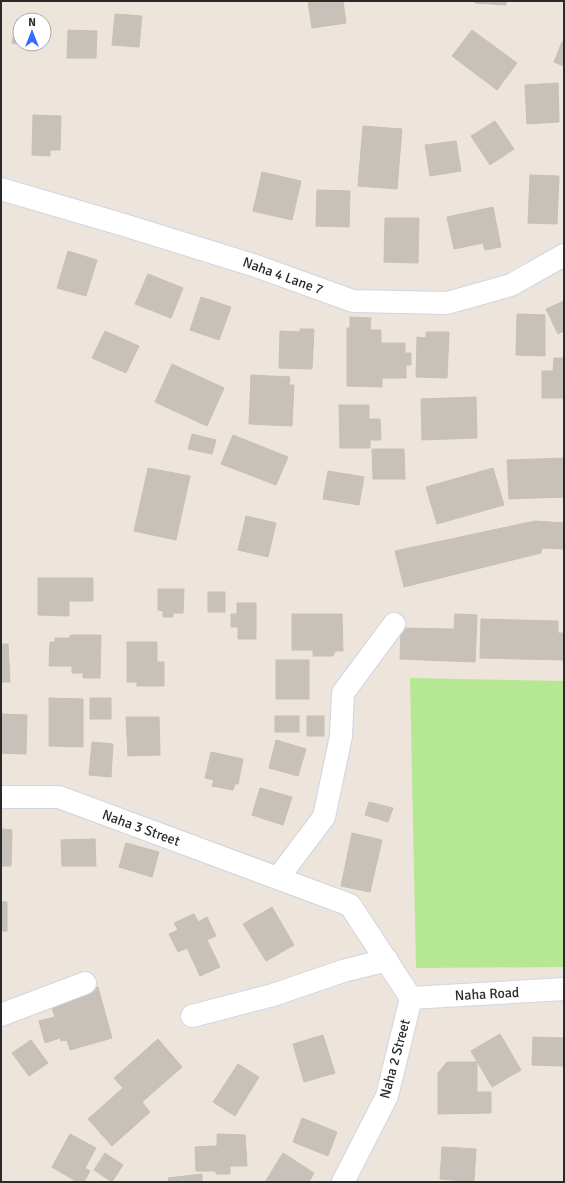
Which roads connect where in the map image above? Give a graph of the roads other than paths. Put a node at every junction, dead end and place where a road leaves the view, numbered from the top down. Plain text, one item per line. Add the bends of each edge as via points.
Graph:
1 (1, 189) edge
2 (564, 255) edge
3 (394, 624) dead end
4 (1, 797) edge
5 (278, 878) junction
6 (386, 960) junction
7 (85, 983) dead end
8 (564, 989) edge
9 (411, 998) junction
10 (1, 1015) edge
11 (192, 1016) dead end
12 (343, 1182) edge

1 - 2 street, Naha 4 Lane 7 via 256,266 353,301 447,303 511,285
3 - 5 street via 343,693 341,736 324,817
4 - 5 street, Naha 3 Street via 59,797
5 - 6 street, Naha 3 Street via 350,905
6 - 9 street, Naha 3 Street
6 - 11 street via 273,995
7 - 10 street
8 - 9 street, Naha Road
9 - 12 street, Naha 2 Street via 387,1096

